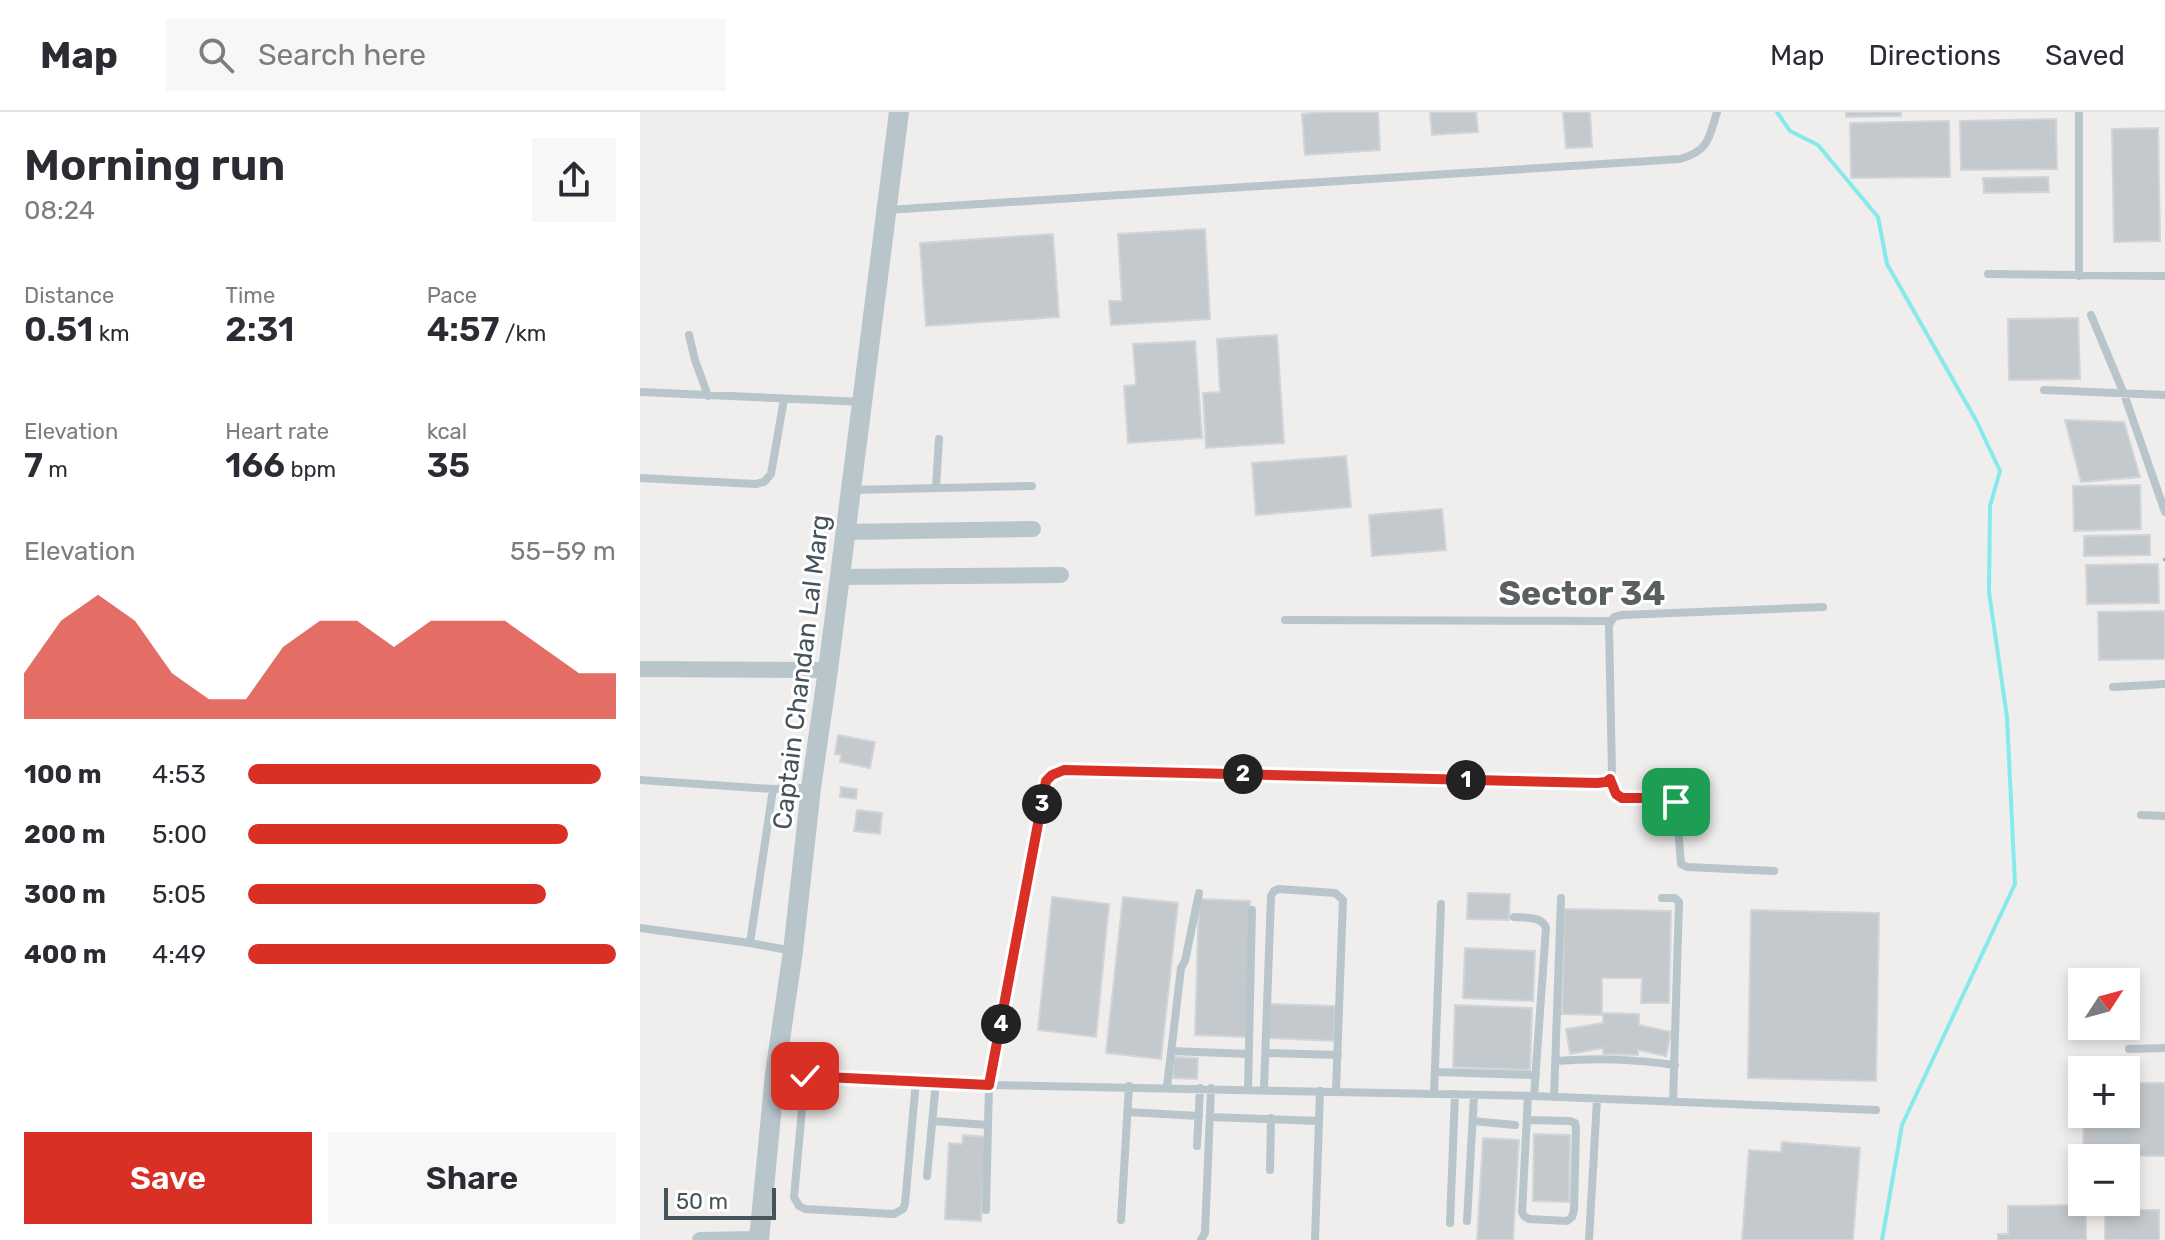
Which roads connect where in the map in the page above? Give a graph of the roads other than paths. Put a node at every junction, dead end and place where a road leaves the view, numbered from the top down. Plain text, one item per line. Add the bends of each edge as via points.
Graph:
1 (899, 112) edge
2 (1717, 112) edge
3 (2079, 112) edge
4 (886, 210) junction
5 (1988, 274) dead end
6 (2079, 276) junction
7 (2165, 276) edge
8 (2091, 315) dead end
9 (689, 335) dead end
10 (2044, 390) dead end
11 (640, 392) edge
12 (2124, 394) junction
13 (2165, 395) edge
14 (708, 396) junction
15 (784, 399) junction
16 (862, 402) junction
17 (939, 439) dead end
18 (640, 478) edge
19 (1032, 486) dead end
20 (936, 488) junction
21 (850, 490) junction
22 (2165, 512) edge
23 (1033, 529) dead end
24 (845, 532) junction
25 (1061, 575) dead end
26 (839, 577) junction
27 (1823, 607) dead end
28 (1285, 620) dead end
29 (1611, 621) junction
30 (640, 669) edge
31 (828, 670) junction
32 (2165, 684) edge
33 (2113, 687) dead end
34 (1610, 779) junction
35 (640, 780) edge
36 (811, 788) junction
37 (773, 789) junction
38 (2141, 815) dead end
39 (2165, 816) edge
40 (1774, 871) dead end
41 (1199, 893) dead end
42 (1561, 898) dead end
43 (1662, 898) dead end
44 (1441, 904) dead end
45 (1252, 910) dead end
46 (1514, 917) dead end
47 (640, 928) edge
48 (750, 943) junction
49 (793, 951) junction
50 (2165, 1048) edge
51 (2129, 1049) dead end
52 (1171, 1051) junction
53 (1266, 1053) junction
54 (1249, 1054) junction
55 (1338, 1055) junction
56 (1556, 1061) junction
57 (1675, 1065) junction
58 (1435, 1072) junction
59 (775, 1074) junction
60 (1536, 1075) junction
61 (805, 1076) junction
62 (916, 1081) junction
63 (936, 1082) junction
64 (989, 1085) junction
65 (1129, 1086) junction
66 (1167, 1087) junction
67 (1200, 1088) junction
68 (1211, 1088) junction
69 (1248, 1089) junction
70 (1264, 1089) junction
71 (1320, 1091) junction
72 (1336, 1091) junction
73 (1434, 1094) junction
74 (1455, 1094) junction
75 (1474, 1095) junction
76 (1531, 1096) junction
77 (1554, 1097) junction
78 (1597, 1099) junction
79 (1673, 1102) junction
80 (1876, 1110) dead end
81 (1127, 1112) junction
82 (1199, 1116) junction
83 (1210, 1117) junction
84 (1271, 1118) junction
85 (1527, 1120) junction
86 (932, 1121) junction
87 (1319, 1121) junction
88 (1473, 1121) junction
89 (988, 1125) junction
90 (1515, 1125) dead end
91 (1197, 1146) dead end
92 (1270, 1170) dead end
93 (927, 1176) dead end
94 (986, 1210) dead end
95 (1121, 1220) dead end
96 (1467, 1221) dead end
97 (1450, 1223) dead end
98 (759, 1239) edge
99 (700, 1240) edge
100 (1202, 1240) edge
101 (1315, 1240) edge
102 (1589, 1240) edge

1 - 4 street, Captain Chandan Lal Marg
2 - 4 lane via 1708,142 1680,159
3 - 6 lane
4 - 16 street, Captain Chandan Lal Marg
5 - 6 lane
6 - 7 lane
8 - 12 lane
9 - 14 lane
10 - 12 lane
11 - 14 lane
12 - 13 lane
12 - 22 lane
14 - 15 lane
15 - 16 lane
15 - 18 lane via 771,474 764,482
16 - 21 street, Captain Chandan Lal Marg
17 - 20 lane
19 - 20 lane
20 - 21 lane
21 - 24 street, Captain Chandan Lal Marg
23 - 24 street
24 - 26 street, Captain Chandan Lal Marg
25 - 26 street
26 - 31 street, Captain Chandan Lal Marg
27 - 29 lane via 1622,615
28 - 29 lane
29 - 34 lane
30 - 31 street
31 - 36 street, Captain Chandan Lal Marg
32 - 33 lane
34 - 40 lane via 1622,798 1676,802 1681,864
34 - 64 lane via 1597,783 1057,772 1046,781
35 - 37 lane
36 - 37 lane
36 - 49 street, Captain Chandan Lal Marg
37 - 48 lane
38 - 39 lane
41 - 52 lane via 1181,968
42 - 56 lane
43 - 57 lane via 1679,902
44 - 58 lane
45 - 54 lane
46 - 60 lane via 1540,920 1546,928
47 - 48 lane
48 - 49 lane
49 - 59 street, Captain Chandan Lal Marg
50 - 51 lane
52 - 54 lane
52 - 66 lane
53 - 55 lane
53 - 55 lane via 1271,896 1279,889 1335,893 1343,900
53 - 70 lane
54 - 69 lane
55 - 72 lane
56 - 57 lane via 1631,1059
56 - 77 lane
57 - 79 lane
58 - 60 lane
58 - 73 lane
59 - 61 lane
59 - 98 street, Captain Chandan Lal Marg
60 - 76 lane
61 - 62 lane
61 - 62 lane via 795,1201 805,1209 894,1214 905,1204
62 - 63 lane
63 - 64 lane
63 - 86 lane
64 - 65 lane
64 - 89 lane
65 - 66 lane
65 - 81 lane
66 - 67 lane
67 - 68 lane
67 - 82 lane
68 - 69 lane
68 - 83 lane
69 - 70 lane
70 - 71 lane
71 - 72 lane
71 - 87 lane
72 - 73 lane
73 - 74 lane
74 - 75 lane
74 - 97 lane
75 - 76 lane
75 - 88 lane
76 - 77 lane
76 - 85 lane
77 - 78 lane
78 - 79 lane
78 - 102 lane
79 - 80 lane
81 - 82 lane
81 - 95 lane
82 - 91 lane
83 - 84 lane
83 - 100 lane
84 - 87 lane
84 - 92 lane
85 - 85 lane via 1522,1212 1529,1219 1567,1221 1574,1210 1575,1123
86 - 89 lane
86 - 93 lane
87 - 101 lane
88 - 90 lane
88 - 96 lane
89 - 94 lane
98 - 99 street

